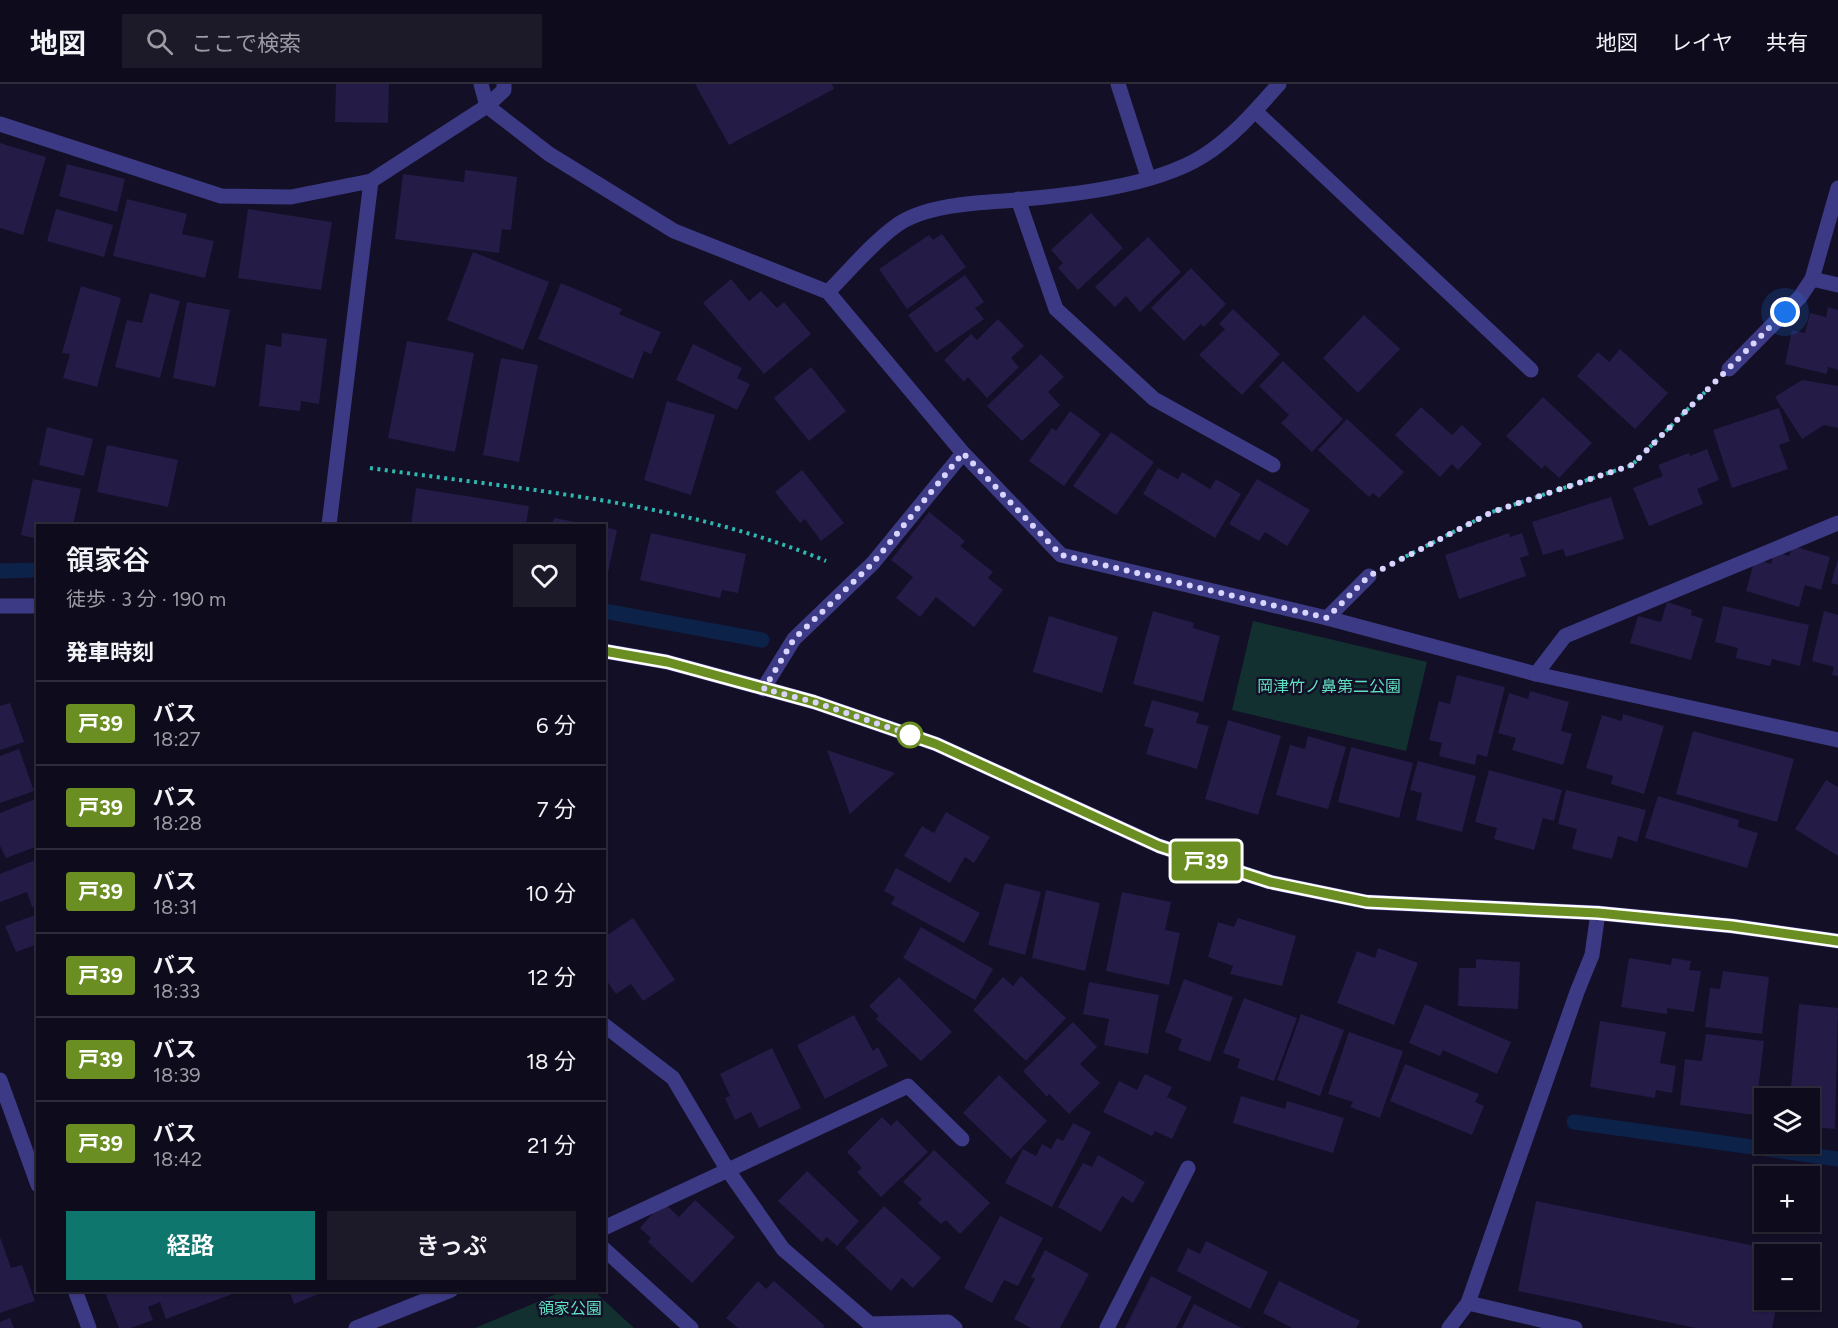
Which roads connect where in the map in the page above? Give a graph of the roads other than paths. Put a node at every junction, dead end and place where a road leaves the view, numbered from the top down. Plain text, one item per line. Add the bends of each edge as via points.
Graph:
1 (481, 84) edge
2 (504, 84) edge
3 (1118, 84) edge
4 (1279, 84) edge
5 (487, 106) junction
6 (1255, 111) junction
7 (0, 124) edge
8 (1148, 177) junction
9 (371, 181) junction
10 (1838, 188) edge
11 (1018, 199) junction
12 (1812, 279) junction
13 (1838, 285) edge
14 (828, 292) junction
15 (1728, 369) road end
16 (1531, 370) dead end
17 (963, 453) junction
18 (1274, 465) dead end
19 (1838, 523) edge
20 (329, 524) edge
21 (1369, 576) road end
22 (0, 606) edge
23 (36, 606) edge
24 (1327, 618) junction
25 (606, 651) edge
26 (1536, 674) junction
27 (764, 689) junction
28 (1838, 740) edge
29 (1598, 913) junction
30 (1838, 941) edge
31 (606, 1027) edge
32 (0, 1080) edge
33 (962, 1139) dead end
34 (1188, 1168) dead end
35 (726, 1169) junction
36 (36, 1179) edge
37 (606, 1227) edge
38 (606, 1251) edge
39 (76, 1292) edge
40 (446, 1292) edge
41 (1468, 1303) junction
42 (89, 1328) edge
43 (356, 1328) edge
44 (691, 1328) edge
45 (955, 1328) edge
46 (1107, 1328) edge
47 (1449, 1328) edge
48 (1575, 1328) edge

1 - 5 street
2 - 5 street via 504,90
3 - 8 street
4 - 6 street
5 - 9 street
5 - 14 street via 549,154 674,231
6 - 8 street via 1202,156
6 - 16 street
7 - 9 street via 221,196 291,197
8 - 11 street via 1106,188
9 - 20 street
10 - 12 street
11 - 14 street via 948,206 898,224
11 - 18 street via 1056,309 1155,399
12 - 13 street
12 - 15 street via 1800,297
14 - 17 street
17 - 24 street via 1061,555
17 - 27 street via 873,563 794,639
19 - 26 street via 1565,636
21 - 24 street
22 - 23 street
24 - 26 street
25 - 27 street via 667,662
26 - 28 street
27 - 29 street via 936,744 1159,846 1270,882 1367,902
29 - 30 street
29 - 41 street via 1592,955
31 - 35 street via 673,1078
32 - 36 street
33 - 35 street via 908,1086
34 - 46 street
35 - 37 street
35 - 45 street via 783,1249 870,1324 948,1322
38 - 44 street
39 - 42 street
40 - 43 street
41 - 47 street
41 - 48 street

